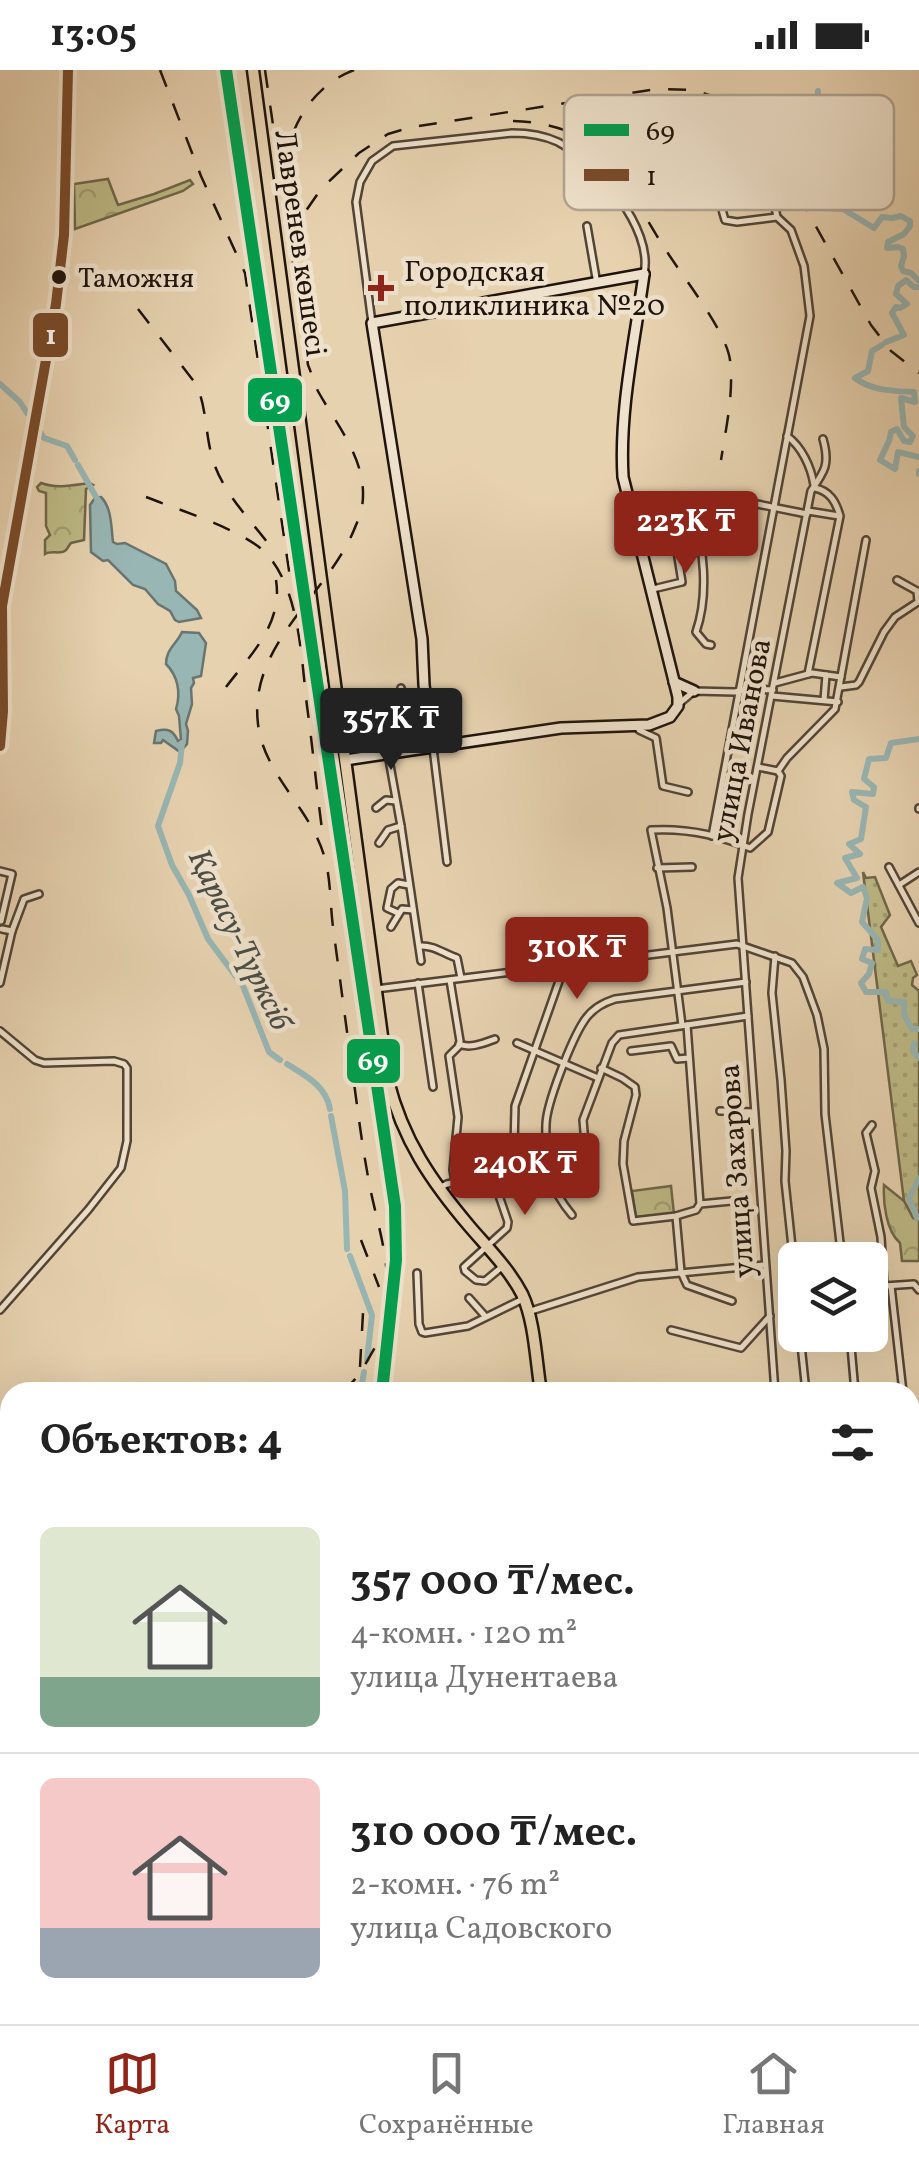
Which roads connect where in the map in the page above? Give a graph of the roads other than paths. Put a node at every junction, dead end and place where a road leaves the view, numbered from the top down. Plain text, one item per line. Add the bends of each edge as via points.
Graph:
1 (68, 70) edge
2 (253, 70) edge
3 (564, 146) edge
4 (626, 210) edge
5 (723, 210) edge
6 (776, 210) edge
7 (777, 217) junction
8 (587, 226) dead end
9 (644, 274) junction
10 (596, 278) junction
11 (402, 317) junction
12 (372, 323) junction
13 (788, 436) junction
14 (823, 439) dead end
15 (814, 488) junction
16 (628, 503) junction
17 (776, 507) junction
18 (808, 513) junction
19 (840, 516) junction
20 (674, 533) dead end
21 (748, 533) dead end
22 (866, 540) dead end
23 (898, 580) dead end
24 (650, 590) junction
25 (919, 602) edge
26 (0, 628) edge
27 (711, 645) dead end
28 (808, 674) junction
29 (826, 674) junction
30 (841, 677) junction
31 (674, 682) junction
32 (840, 686) junction
33 (401, 688) dead end
34 (773, 690) junction
35 (694, 691) junction
36 (740, 691) junction
37 (824, 700) junction
38 (838, 702) junction
39 (679, 703) junction
40 (429, 722) junction
41 (638, 727) junction
42 (0, 746) edge
43 (433, 748) junction
44 (388, 754) junction
45 (344, 760) junction
46 (758, 767) junction
47 (778, 772) junction
48 (688, 792) dead end
49 (397, 802) junction
50 (376, 808) dead end
51 (401, 826) junction
52 (712, 836) junction
53 (379, 842) dead end
54 (743, 845) junction
55 (447, 862) dead end
56 (692, 867) dead end
57 (889, 867) dead end
58 (657, 868) junction
59 (0, 871) edge
60 (919, 872) edge
61 (409, 884) junction
62 (899, 885) junction
63 (38, 894) dead end
64 (413, 910) junction
65 (398, 914) junction
66 (1, 923) edge
67 (919, 923) edge
68 (391, 927) dead end
69 (12, 931) junction
70 (0, 939) edge
71 (419, 946) junction
72 (744, 946) junction
73 (674, 952) junction
74 (775, 956) junction
75 (420, 962) dead end
76 (564, 967) junction
77 (460, 978) junction
78 (450, 980) junction
79 (0, 982) edge
80 (746, 982) junction
81 (418, 983) junction
82 (376, 989) junction
83 (678, 990) junction
84 (748, 1016) junction
85 (684, 1025) junction
86 (652, 1029) junction
87 (0, 1031) edge
88 (495, 1039) dead end
89 (459, 1044) junction
90 (517, 1044) dead end
91 (653, 1047) junction
92 (533, 1052) junction
93 (631, 1052) dead end
94 (689, 1058) junction
95 (565, 1064) junction
96 (602, 1068) junction
97 (598, 1078) junction
98 (433, 1087) dead end
99 (720, 1111) dead end
100 (754, 1112) junction
101 (872, 1125) dead end
102 (550, 1163) junction
103 (517, 1169) junction
104 (492, 1174) junction
105 (454, 1182) junction
106 (438, 1188) junction
107 (742, 1200) dead end
108 (700, 1204) junction
109 (572, 1215) dead end
110 (676, 1216) junction
111 (792, 1242) edge
112 (840, 1242) edge
113 (882, 1242) edge
114 (486, 1246) junction
115 (765, 1265) junction
116 (503, 1266) junction
117 (681, 1272) junction
118 (416, 1273) dead end
119 (888, 1286) joint
120 (919, 1290) edge
121 (469, 1298) dead end
122 (524, 1298) junction
123 (732, 1301) dead end
124 (0, 1310) edge
125 (528, 1312) junction
126 (485, 1316) junction
127 (770, 1316) junction
128 (671, 1330) dead end
129 (802, 1352) edge
130 (851, 1352) edge
131 (539, 1382) edge
132 (775, 1382) edge
133 (805, 1382) edge
134 (854, 1382) edge
135 (902, 1382) edge

1 - 26 main road via 63,247 9,535
2 - 45 main road, Лавренев көшесі
3 - 12 street via 512,133 393,146 372,161 357,193
4 - 9 street via 645,253
5 - 7 street via 726,220 737,222
6 - 7 street
7 - 13 street via 791,230 804,266 810,316
8 - 10 street
9 - 10 street
9 - 11 street
9 - 16 street via 622,458
10 - 11 street
11 - 12 street
12 - 40 street
13 - 15 street
13 - 17 street
14 - 15 street, улица Иванова via 824,474
15 - 18 street, улица Иванова
15 - 19 street via 830,495
16 - 24 street
16 - 27 street via 692,510 704,579 696,632
17 - 18 street
17 - 21 street via 752,503
17 - 36 street
18 - 19 street
18 - 34 street, улица Иванова
19 - 28 street
20 - 24 street via 682,582
22 - 30 street
23 - 25 street via 917,591
24 - 31 street
25 - 32 street via 894,617 859,682
26 - 42 main road
28 - 29 street
28 - 34 street
29 - 30 street
29 - 37 street
30 - 32 street
31 - 35 street
31 - 39 street
32 - 38 street
33 - 40 street via 410,722
34 - 36 street
34 - 37 street
34 - 46 street, улица Иванова
35 - 36 street
35 - 39 street
36 - 52 street
37 - 38 street
38 - 47 street
39 - 41 street via 670,717
40 - 43 street
41 - 43 street via 560,728
41 - 48 street via 656,738 664,786
43 - 44 street
43 - 55 street
44 - 45 street
44 - 49 street
45 - 82 main road, Лавренев көшесі
46 - 47 street
46 - 54 street, улица Иванова
47 - 54 street via 768,832 750,848
49 - 50 street
49 - 51 street
51 - 53 street
51 - 61 street
52 - 54 street
52 - 58 street via 650,830
54 - 72 street, улица Иванова via 738,878
56 - 58 street
57 - 62 street
58 - 73 street
59 - 66 street via 12,874
60 - 62 street
61 - 64 street
61 - 65 street via 391,890 386,904
62 - 67 street
63 - 69 street via 24,899
64 - 65 street
64 - 71 street
65 - 68 street
66 - 69 street
66 - 70 street
69 - 79 street
71 - 75 street
71 - 77 street via 458,958
72 - 73 street
72 - 74 street
72 - 80 street, улица Захарова
73 - 76 street
73 - 83 street
74 - 111 street via 772,993
74 - 112 street via 798,969 821,1031
76 - 77 street
76 - 92 street
77 - 78 street
78 - 81 street
78 - 89 street
80 - 83 street
80 - 84 street, улица Захарова
81 - 82 street
81 - 98 street
82 - 106 main road, Лавренев көшесі via 393,1101
83 - 85 street
83 - 95 street via 603,1003 583,1022
84 - 85 street
84 - 100 street, улица Захарова
85 - 86 street
85 - 94 street
86 - 91 street
86 - 96 street via 617,1037
87 - 124 street via 44,1063 124,1064 127,1142 121,1168
88 - 89 street
89 - 105 street via 449,1056 458,1117
90 - 92 street
91 - 93 street
91 - 94 street via 671,1046 678,1059
92 - 95 street
92 - 103 street via 514,1106
94 - 108 street
95 - 97 street
95 - 102 street via 548,1112
96 - 97 street
96 - 110 street via 635,1087 623,1164 633,1221
97 - 102 street via 583,1120 586,1155
99 - 100 street
100 - 115 street, улица Захарова
101 - 113 street via 866,1133
102 - 103 street
102 - 109 street via 557,1194
103 - 104 street
104 - 105 street
104 - 114 street via 508,1222
105 - 106 street
106 - 114 main road, Лавренев көшесі
107 - 108 street
108 - 110 street
110 - 117 street
114 - 116 main road, Лавренев көшесі
114 - 116 street via 465,1271 485,1280
115 - 117 street
115 - 127 street, улица Захарова
116 - 122 main road, Лавренев көшесі
117 - 123 street via 688,1286
117 - 125 street via 638,1277
118 - 126 street via 422,1332 468,1326
119 - 120 street via 914,1284
119 - 135 street
121 - 126 street
122 - 125 main road, Лавренев көшесі
122 - 126 street
125 - 131 main road, Лавренев көшесі
127 - 128 street via 742,1348
127 - 132 street, улица Захарова
129 - 133 street
130 - 134 street

